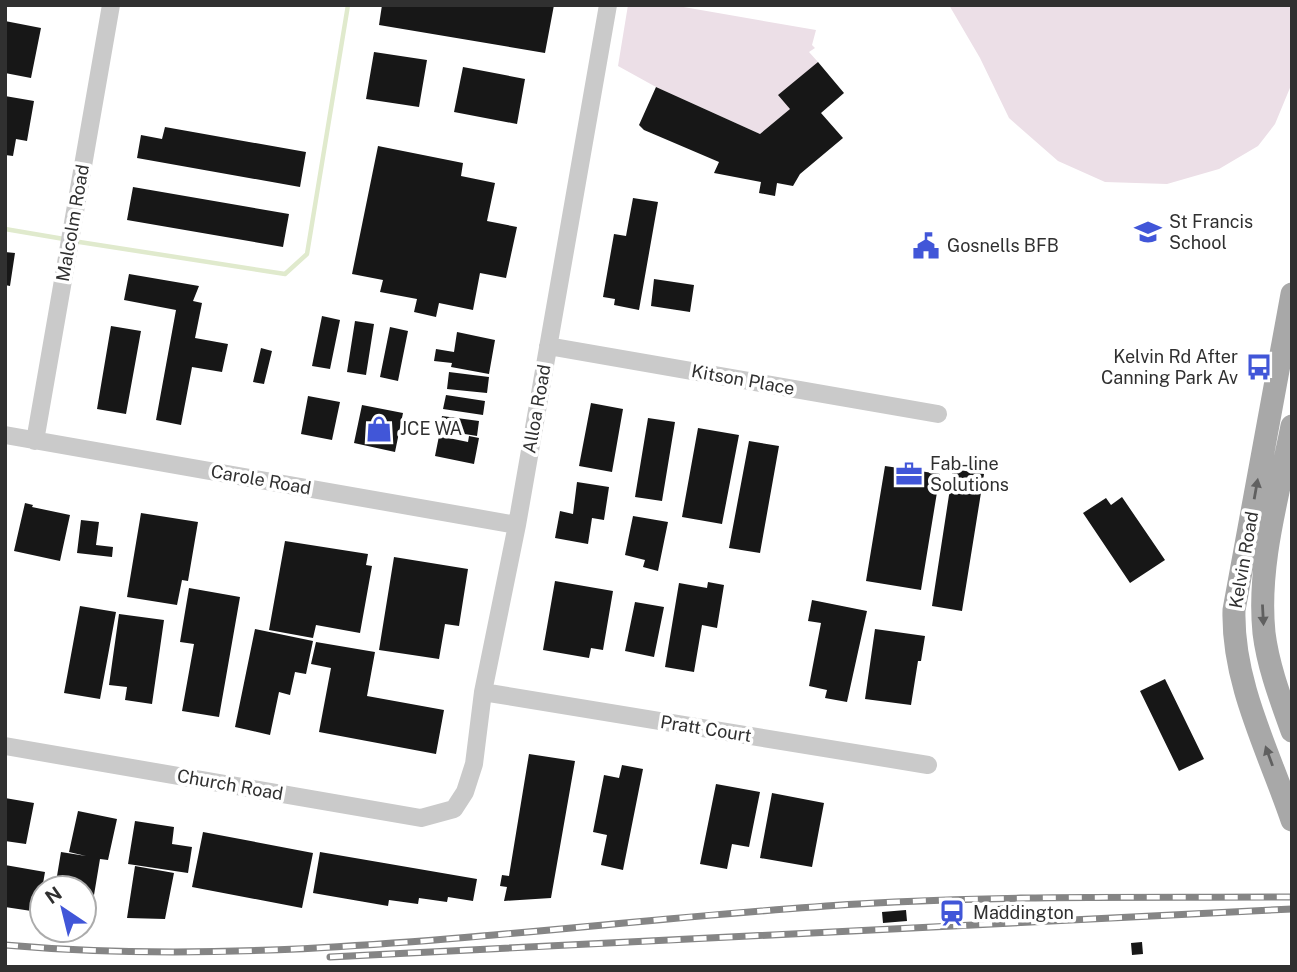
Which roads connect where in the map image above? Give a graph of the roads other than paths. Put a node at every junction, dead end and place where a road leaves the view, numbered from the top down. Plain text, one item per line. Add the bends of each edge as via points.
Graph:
1 (111, 5) edge
2 (608, 5) edge
3 (1291, 305) edge
4 (548, 346) junction
5 (938, 414) dead end
6 (1292, 426) edge
7 (5, 435) edge
8 (35, 441) junction
9 (517, 525) junction
10 (483, 692) junction
11 (1292, 731) edge
12 (5, 746) edge
13 (928, 765) dead end
14 (454, 809) joint
15 (1292, 820) edge

1 - 8 street, Malcolm Road
2 - 4 street, Alloa Road
15 -> 3 main road, Kelvin Road via 1247,694 1234,630
4 - 5 street, Kitson Place
4 - 9 street, Alloa Road
6 -> 11 main road, Kelvin Road via 1262,609 1265,640
7 - 8 street, Carole Road
8 - 9 street, Carole Road
9 - 10 street, Alloa Road
10 - 13 street, Pratt Court
10 - 14 street, Alloa Road via 474,764
12 - 14 street, Church Road via 421,818

